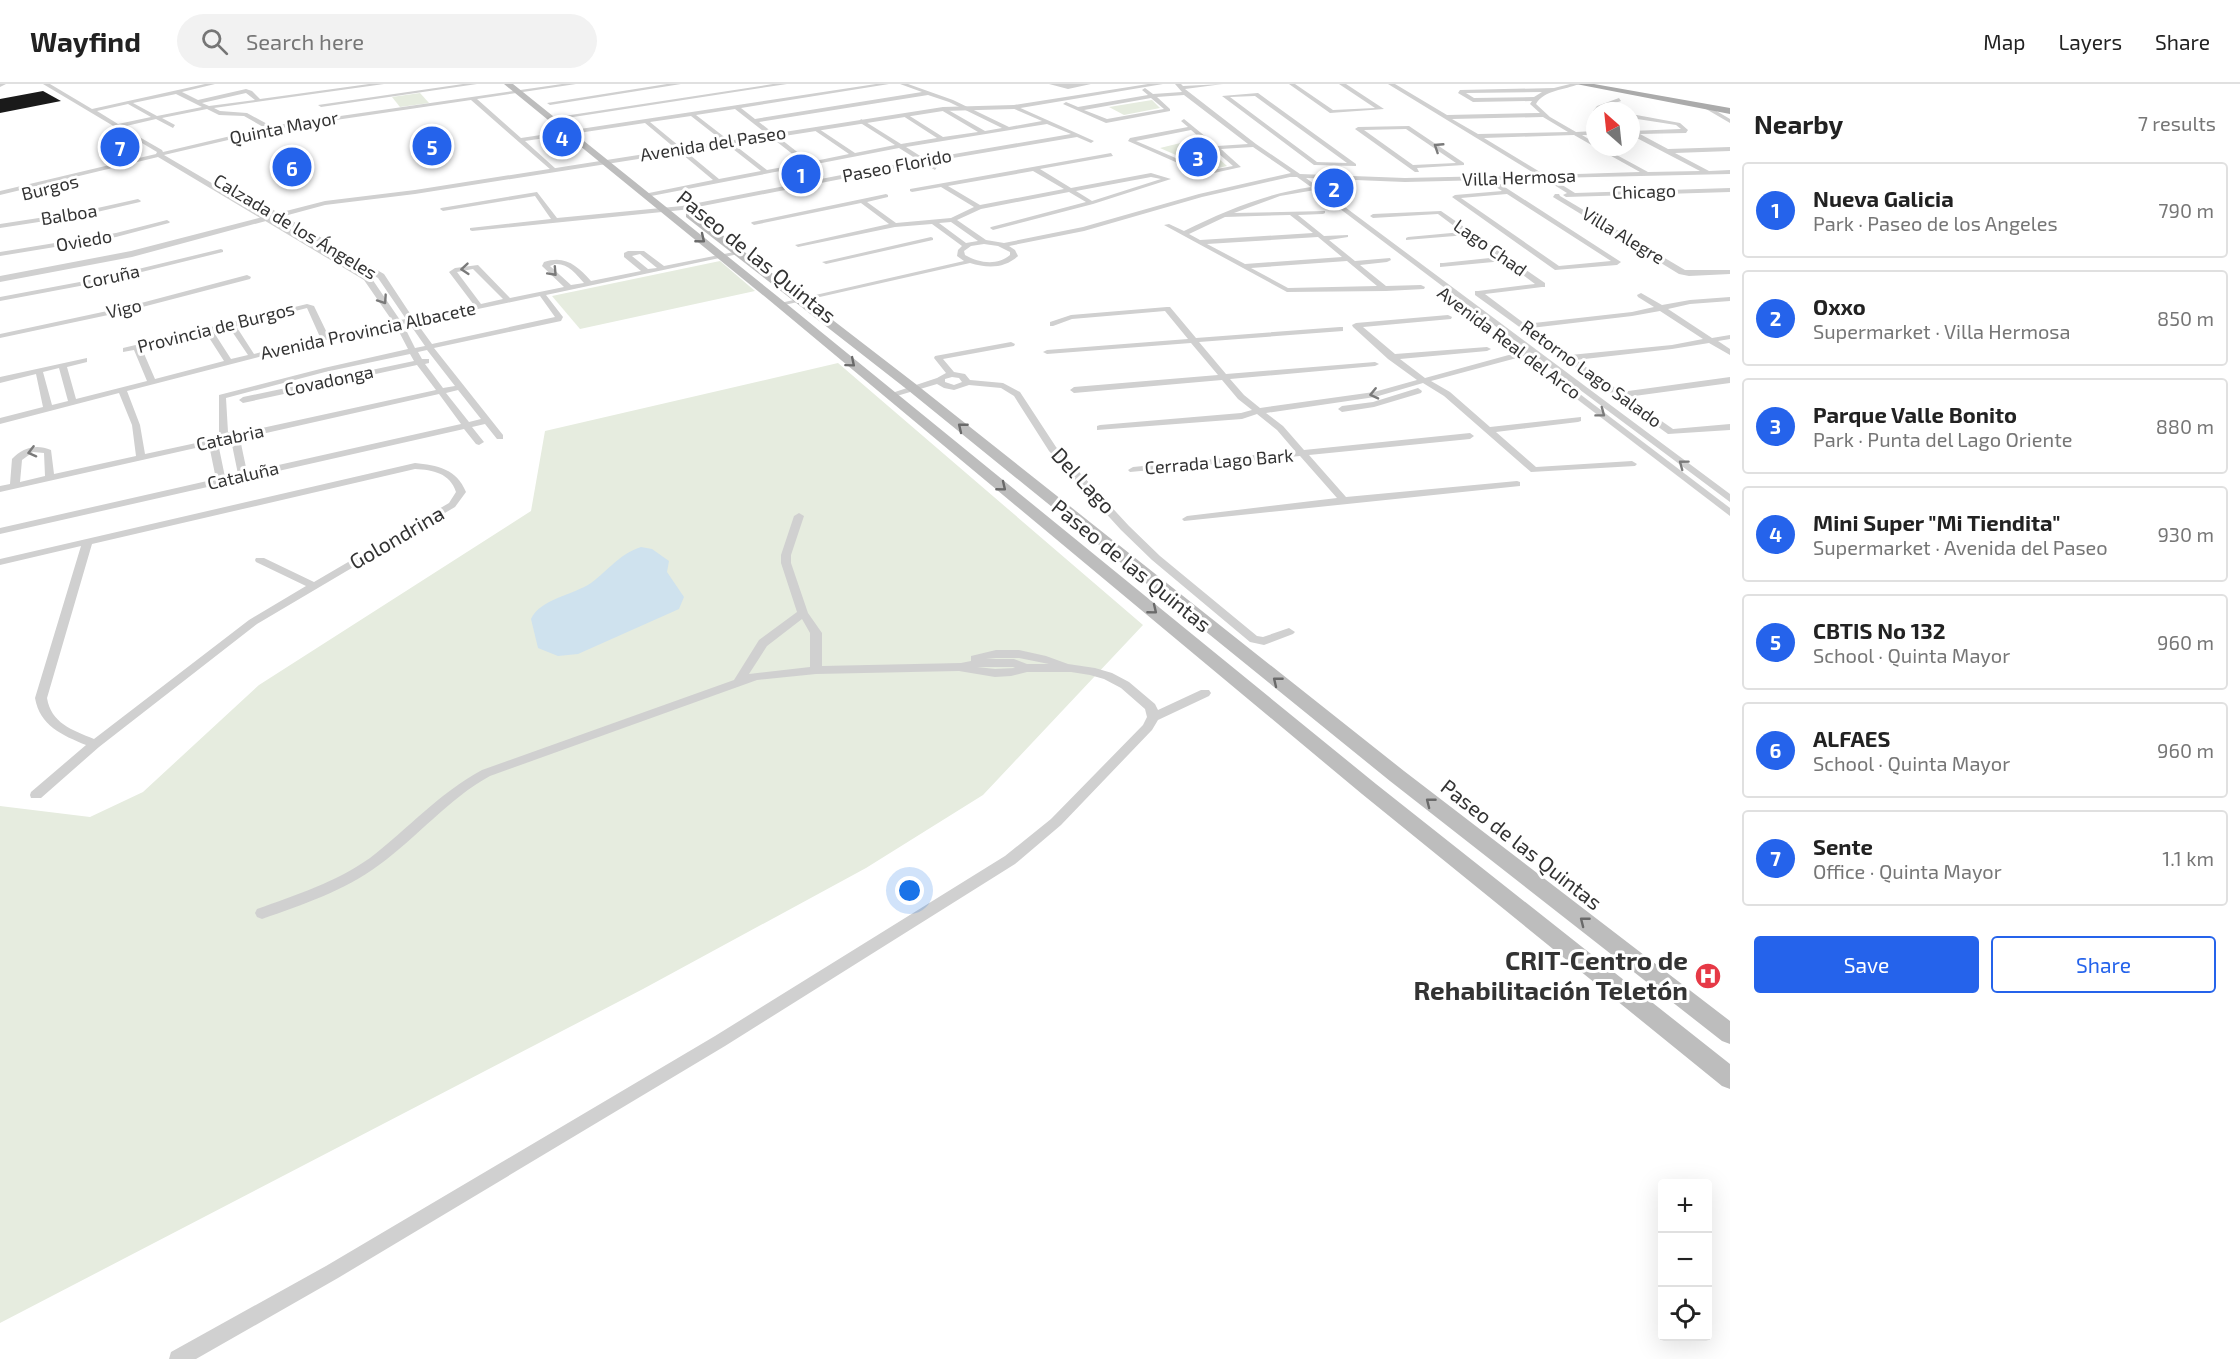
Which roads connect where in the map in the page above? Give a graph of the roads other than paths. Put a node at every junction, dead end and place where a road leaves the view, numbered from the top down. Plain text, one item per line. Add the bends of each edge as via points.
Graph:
1 (46, 84) edge
2 (212, 84) edge
3 (379, 84) edge
4 (474, 84) edge
5 (573, 84) edge
6 (678, 84) edge
7 (783, 84) edge
8 (886, 84) edge
9 (903, 84) edge
10 (1052, 84) edge
11 (1088, 84) edge
12 (1160, 84) edge
13 (1220, 84) edge
14 (1292, 84) edge
15 (1342, 84) edge
16 (1391, 84) edge
17 (1551, 84) edge
18 (1578, 84) edge
19 (1602, 84) edge
20 (771, 86) junction
21 (521, 87) edge
22 (719, 88) dead end
23 (300, 89) dead end
24 (1145, 90) dead end
25 (1183, 90) edge
26 (423, 91) junction
27 (177, 92) junction
28 (1546, 92) junction
29 (725, 93) junction
30 (928, 93) junction
31 (306, 94) junction
32 (386, 96) junction
33 (1152, 97) junction
34 (472, 98) junction
35 (790, 99) junction
36 (1535, 99) junction
37 (1619, 100) dead end
38 (259, 101) junction
39 (197, 102) junction
40 (1615, 102) edge
41 (129, 103) junction
42 (550, 103) junction
43 (433, 104) junction
44 (1066, 104) dead end
45 (321, 105) junction
46 (743, 106) junction
47 (1730, 106) edge
48 (736, 107) junction
49 (965, 107) junction
50 (1014, 107) junction
51 (207, 108) junction
52 (1708, 108) junction
53 (395, 109) junction
54 (942, 109) junction
55 (1078, 109) junction
56 (1278, 110) junction
57 (91, 111) junction
58 (1258, 111) dead end
59 (1268, 111) dead end
60 (1730, 111) edge
61 (1247, 112) junction
62 (692, 114) junction
63 (904, 115) junction
64 (1543, 115) junction
65 (567, 116) junction
66 (155, 117) junction
67 (337, 117) junction
68 (1446, 117) junction
69 (1640, 118) edge
70 (646, 121) junction
71 (754, 121) junction
72 (1184, 121) dead end
73 (1730, 121) edge
74 (861, 122) junction
75 (1048, 122) junction
76 (117, 126) junction
77 (173, 126) dead end
78 (270, 128) junction
79 (1006, 128) junction
80 (1192, 128) junction
81 (816, 129) junction
82 (577, 132) junction
83 (983, 132) junction
84 (1640, 132) edge
85 (1586, 133) edge
86 (1575, 134) junction
87 (772, 135) junction
88 (1078, 135) junction
89 (1315, 136) junction
90 (1477, 136) junction
91 (1304, 137) dead end
92 (1640, 137) edge
93 (1294, 138) dead end
94 (942, 139) junction
95 (1283, 139) junction
96 (1586, 140) edge
97 (520, 141) junction
98 (1091, 141) dead end
99 (728, 142) junction
100 (1252, 143) junction
101 (900, 146) junction
102 (1214, 146) junction
103 (680, 149) junction
104 (1730, 149) edge
105 (1667, 151) junction
106 (168, 152) junction
107 (160, 153) junction
108 (853, 154) junction
109 (1111, 155) dead end
110 (1615, 156) edge
111 (612, 160) junction
112 (923, 161) junction
113 (808, 163) junction
114 (1412, 167) junction
115 (935, 168) dead end
116 (1033, 168) junction
117 (553, 169) junction
118 (766, 172) junction
119 (1730, 172) edge
120 (1709, 173) junction
121 (1648, 174) junction
122 (100, 176) dead end
123 (1297, 176) junction
124 (1545, 177) junction
125 (1487, 178) junction
126 (1430, 180) junction
127 (718, 181) junction
128 (942, 185) junction
129 (912, 190) dead end
130 (1070, 190) junction
131 (1314, 190) junction
132 (1730, 190) edge
133 (1508, 192) junction
134 (0, 194) edge
135 (1573, 194) junction
136 (1557, 195) joint
137 (886, 196) dead end
138 (0, 201) edge
139 (138, 201) dead end
140 (658, 201) junction
141 (862, 201) junction
142 (325, 203) junction
143 (1091, 203) junction
144 (1288, 204) junction
145 (979, 207) junction
146 (682, 208) junction
147 (270, 209) junction
148 (443, 209) dead end
149 (1323, 212) dead end
150 (257, 213) junction
151 (1222, 215) junction
152 (282, 216) junction
153 (1372, 216) dead end
154 (268, 219) junction
155 (555, 220) junction
156 (952, 220) junction
157 (166, 222) dead end
158 (754, 223) dead end
159 (935, 223) junction
160 (895, 225) junction
161 (1167, 225) dead end
162 (0, 226) edge
163 (993, 228) dead end
164 (472, 229) dead end
165 (1468, 233) junction
166 (853, 234) junction
167 (1184, 234) junction
168 (1346, 236) dead end
169 (1375, 236) junction
170 (1321, 237) junction
171 (931, 239) dead end
172 (1408, 239) dead end
173 (860, 240) dead end
174 (984, 242) junction
175 (1200, 242) junction
176 (798, 245) dead end
177 (868, 245) dead end
178 (1005, 245) junction
179 (966, 246) junction
180 (221, 251) dead end
181 (875, 251) junction
182 (1013, 251) junction
183 (739, 253) junction
184 (0, 254) edge
185 (961, 256) junction
186 (723, 257) junction
187 (1505, 259) junction
188 (1387, 260) dead end
189 (971, 261) junction
190 (1352, 261) junction
191 (826, 262) dead end
192 (1443, 265) dead end
193 (1245, 266) junction
194 (663, 269) junction
195 (647, 272) junction
196 (1730, 272) edge
197 (1, 276) edge
198 (247, 277) dead end
199 (590, 284) junction
200 (1421, 287) dead end
201 (569, 288) junction
202 (1386, 289) junction
203 (1478, 293) joint
204 (542, 294) junction
205 (1641, 295) dead end
206 (1730, 298) edge
207 (0, 299) edge
208 (786, 299) junction
209 (508, 300) junction
210 (1494, 305) junction
211 (479, 306) junction
212 (1662, 309) junction
213 (1471, 310) junction
214 (1504, 312) junction
215 (1482, 314) junction
216 (1448, 317) dead end
217 (413, 320) junction
218 (398, 323) junction
219 (231, 324) junction
220 (1053, 324) dead end
221 (1524, 326) junction
222 (1340, 329) dead end
223 (208, 330) junction
224 (0, 336) edge
225 (1730, 337) edge
226 (325, 338) junction
227 (1193, 341) junction
228 (1711, 341) junction
229 (1011, 344) dead end
230 (137, 347) junction
231 (430, 348) junction
232 (1487, 349) dead end
233 (126, 350) dead end
234 (413, 352) junction
235 (1047, 352) dead end
236 (1730, 353) edge
237 (1531, 355) junction
238 (252, 356) junction
239 (1391, 357) junction
240 (437, 358) junction
241 (1569, 358) junction
242 (84, 360) dead end
243 (229, 362) junction
244 (419, 362) junction
245 (1375, 364) dead end
246 (62, 365) junction
247 (39, 371) junction
248 (951, 374) junction
249 (1224, 376) junction
250 (0, 380) edge
251 (1730, 380) edge
252 (1426, 381) junction
253 (152, 382) junction
254 (967, 382) junction
255 (944, 383) junction
256 (1436, 386) junction
257 (460, 387) junction
258 (122, 389) junction
259 (1074, 390) dead end
260 (917, 391) junction
261 (440, 392) junction
262 (1620, 395) junction
263 (894, 398) junction
264 (221, 401) junction
265 (73, 402) junction
266 (48, 408) junction
267 (1259, 411) junction
268 (1242, 416) junction
269 (1267, 418) junction
270 (1578, 419) dead end
271 (0, 421) edge
272 (486, 421) junction
273 (466, 425) junction
274 (1730, 427) edge
275 (1100, 428) dead end
276 (1490, 429) junction
277 (224, 434) junction
278 (1470, 436) dead end
279 (235, 437) junction
280 (500, 437) dead end
281 (213, 442) junction
282 (479, 442) dead end
283 (1305, 454) junction
284 (141, 458) junction
285 (1632, 465) dead end
286 (1133, 470) dead end
287 (243, 476) junction
288 (50, 478) junction
289 (221, 481) junction
290 (1517, 484) dead end
291 (15, 485) junction
292 (1715, 488) junction
293 (0, 489) edge
294 (1701, 490) junction
295 (1730, 499) edge
296 (1344, 500) junction
297 (1730, 513) edge
298 (798, 516) dead end
299 (1187, 519) dead end
300 (0, 531) edge
301 (88, 541) junction
302 (260, 560) dead end
303 (0, 562) edge
304 (314, 586) junction
305 (803, 613) junction
306 (1289, 632) dead end
307 (961, 667) junction
308 (1071, 668) junction
309 (816, 669) junction
310 (738, 682) junction
311 (1205, 693) dead end
312 (1153, 717) junction
313 (95, 744) junction
314 (1397, 776) junction
315 (1369, 789) junction
316 (36, 795) dead end
317 (262, 913) dead end
318 (1730, 1034) edge
319 (1730, 1078) edge
320 (178, 1359) edge

1 - 57 street, Calzada de los Ángeles
2 - 27 street
3 - 31 street
3 - 32 street
4 - 26 street
5 - 21 street, Quinta Mayor
6 - 42 street
7 - 20 street
8 - 35 street, Avenida del Paseo
9 - 30 street
10 - 11 street
12 - 50 street, Avenida del Paseo
13 - 25 street
14 - 15 street via 1332,112 1381,109
16 - 68 street
17 - 28 street
18 - 28 street
18 - 52 main road
19 - 47 main road
20 - 29 street
20 - 35 street
21 - 34 street, Quinta Mayor
21 - 42 main road, Paseo de las Quintas
21 - 82 main road, Paseo de las Quintas
22 - 29 street
23 - 31 street
24 - 33 street
25 - 33 street
25 - 100 street, Avenida Real del Arco
26 - 32 street
26 - 43 street
27 - 39 street
27 - 41 street
28 - 36 street
28 - 36 street via 1460,92 1473,100
29 - 46 street
29 - 65 street
30 - 49 street
30 - 71 street
31 - 38 street
31 - 45 street
32 - 45 street
32 - 53 street
33 - 55 street
33 - 55 street via 1167,110 1106,121
34 - 43 street, Quinta Mayor
34 - 97 street
35 - 46 street, Avenida del Paseo
36 - 64 street via 1533,104
37 - 40 street
38 - 39 street via 246,91
38 - 51 street
39 - 51 street
41 - 57 street
41 - 66 street
42 - 65 main road, Paseo de las Quintas
43 - 53 street, Quinta Mayor
44 - 55 street
45 - 67 street
46 - 48 street, Avenida del Paseo
48 - 62 street, Avenida del Paseo
48 - 71 street
49 - 50 street, Avenida del Paseo
49 - 54 street, Avenida del Paseo
49 - 79 street
50 - 75 street
51 - 66 street
51 - 78 street via 221,114 245,114
52 - 60 main road
52 - 73 street
53 - 67 street, Quinta Mayor
54 - 63 street, Avenida del Paseo
54 - 83 street
56 - 59 street
56 - 61 street via 1256,94 1225,96
56 - 89 street
57 - 76 street, Calzada de los Ángeles
58 - 61 street
61 - 95 street
62 - 70 street, Avenida del Paseo
62 - 99 street
63 - 74 street, Avenida del Paseo
63 - 94 street
64 - 68 street
64 - 86 street
65 - 82 main road, Paseo de las Quintas
66 - 76 street
66 - 77 street
67 - 78 street, Quinta Mayor
68 - 90 street
69 - 84 street via 1677,124 1686,130
70 - 82 street, Avenida del Paseo
70 - 103 street
71 - 87 street
72 - 80 street
74 - 81 street, Avenida del Paseo
74 - 101 street
75 - 79 street
75 - 88 street
76 - 107 street, Calzada de los Ángeles
78 - 106 street, Quinta Mayor
79 - 83 street
80 - 102 street
80 - 102 street via 1130,140 1205,173 1238,166
81 - 87 street, Avenida del Paseo
81 - 108 street
82 - 97 street, Avenida del Paseo
82 - 111 main road, Paseo de las Quintas
83 - 94 street
85 - 86 street
86 - 90 street
86 - 96 street
87 - 99 street, Avenida del Paseo
87 - 113 street
88 - 98 street
88 - 112 street, Paseo Florido
89 - 91 street
89 - 95 street via 1354,165 1317,164
90 - 124 street
92 - 105 street
93 - 95 street
94 - 101 street
97 - 117 street
99 - 103 street, Avenida del Paseo
99 - 118 street
100 - 102 street
100 - 123 street, Avenida Real del Arco
101 - 108 street
101 - 112 street
103 - 111 street, Avenida del Paseo
103 - 127 street
104 - 105 street
105 - 120 street
106 - 107 street, Calzada de los Ángeles
106 - 147 street, Calzada de los Ángeles
107 - 134 street
107 - 150 street, Calzada de los Ángeles
108 - 113 street
109 - 116 street
110 - 121 street
111 - 117 street, Avenida del Paseo
111 - 140 main road, Paseo de las Quintas
112 - 115 street
112 - 146 street, Paseo Florido
113 - 118 street
114 -> 114 street via 1462,164 1407,127 1357,129
114 - 126 street
116 - 128 street
116 - 130 street
117 - 142 street, Avenida del Paseo
118 - 127 street
119 - 120 street, Villa Hermosa
120 - 121 street, Villa Hermosa
121 - 124 street, Villa Hermosa
122 - 138 street, Burgos
123 - 126 street, Villa Hermosa
123 - 131 street, Avenida Real del Arco
123 - 178 street, Villa Hermosa via 1201,195 1074,231
123 - 182 street, Villa Hermosa via 1224,192
124 - 125 street, Villa Hermosa
124 - 135 street
125 - 126 street, Villa Hermosa
125 - 133 street
127 - 140 street
128 - 129 street
128 - 145 street
130 - 143 street
130 - 143 street via 1151,175 1168,179
130 - 145 street
131 - 144 street
131 - 169 street, Avenida Real del Arco
132 - 135 street, Chicago
133 - 133 street via 1617,263 1557,267 1455,197
135 - 136 street, Chicago
136 - 196 street, Villa Alegre via 1682,272
137 - 141 street
139 - 162 street, Balboa
140 - 146 main road, Paseo de las Quintas
140 - 155 street
140 -> 186 main road, Paseo de las Quintas
141 - 158 street
141 - 160 street
142 - 147 street
142 - 152 street, Avenida del Paseo
143 - 163 street
144 - 149 street
144 - 151 street
144 - 151 street via 1270,196
144 - 170 street
145 - 156 street
146 - 183 main road, Paseo de las Quintas
147 - 150 street
147 - 152 street, Calzada de los Ángeles
148 - 155 street via 537,194
150 - 154 street, Calzada de los Ángeles
150 - 197 street via 135,248
151 - 167 street
152 - 154 street, Avenida del Paseo
152 - 217 street, Calzada de los Ángeles via 381,276
153 - 165 street, Lago Chad via 1437,211
154 - 197 street, Avenida del Paseo via 132,254
154 -> 218 street, Calzada de los Ángeles via 367,278
155 - 164 street
156 - 159 street
156 - 174 street
157 - 184 street, Oviedo via 116,235
159 - 160 street
159 - 179 street
160 - 166 street
161 - 167 street
165 - 172 street
165 - 187 street, Lago Chad
166 - 173 street
166 - 176 street
167 - 175 street
168 - 170 street
169 - 213 street, Avenida Real del Arco
169 - 213 street, Avenida Real del Arco via 1461,307
170 - 175 street
170 - 190 street
171 - 181 street
174 - 178 street
174 - 179 street
175 - 193 street
177 - 181 street
178 - 182 street
179 - 185 street
180 - 207 street, Coruña
181 - 191 street
182 - 189 street, Villa Hermosa via 1012,258 1000,263
183 - 186 street, Avenida Provincia Albacete
183 - 208 main road, Paseo de las Quintas
185 - 189 street
185 - 208 street
186 - 194 street, Avenida Provincia Albacete
186 - 208 main road, Paseo de las Quintas
187 - 192 street
187 - 203 street, Lago Chad via 1542,285
188 - 190 street
189 - 208 street
190 - 193 street
190 - 202 street
193 - 202 street via 1292,291
194 - 195 street, Avenida Provincia Albacete
194 - 195 street via 642,252 628,253
195 - 199 street, Avenida Provincia Albacete
198 - 224 street, Vigo
199 - 201 street, Avenida Provincia Albacete
199 -> 201 street via 568,262 547,264
200 - 202 street
201 - 204 street, Avenida Provincia Albacete
203 - 210 street, Retorno Lago Salado
204 - 209 street, Avenida Provincia Albacete
204 - 231 street via 559,318
205 - 212 street
206 - 212 street
208 - 260 main road, Paseo de las Quintas
208 -> 263 main road, Paseo de las Quintas
209 - 211 street, Avenida Provincia Albacete
209 -> 211 street via 475,267 455,270
210 - 213 street
210 - 214 street, Retorno Lago Salado
211 - 217 street, Avenida Provincia Albacete
212 - 221 street
212 - 228 street
213 - 215 street, Avenida Real del Arco
213 - 237 street, Avenida Real del Arco
214 - 215 street
214 - 221 street, Retorno Lago Salado
215 - 237 street, Avenida Real del Arco
216 - 239 street via 1356,326
217 - 218 street, Avenida Provincia Albacete
217 - 231 street, Calzada de los Ángeles
218 - 226 street, Avenida Provincia Albacete
218 - 234 street, Calzada de los Ángeles
219 - 223 street, Provincia de Burgos
219 - 226 street, Provincia de Burgos via 309,306
219 - 238 street
220 - 227 street via 1071,317 1166,309
221 - 241 street, Retorno Lago Salado
222 - 227 street
223 - 230 street, Provincia de Burgos
223 - 243 street
225 - 228 street
226 - 238 street, Avenida Provincia Albacete
227 - 235 street
227 - 249 street
228 - 236 street
228 - 241 street
229 - 248 street via 938,358
230 - 233 street, Provincia de Burgos
230 - 253 street
231 - 234 street
231 - 240 street, Calzada de los Ángeles
232 - 239 street
234 - 244 street, Calzada de los Ángeles
234 - 264 street via 309,374
237 - 252 street
237 - 256 street
292 -> 237 street, Avenida Real del Arco
237 -> 294 street, Avenida Real del Arco
238 - 243 street, Avenida Provincia Albacete
239 - 252 street
240 - 244 street, Covadonga
240 - 257 street, Calzada de los Ángeles
241 - 262 street, Retorno Lago Salado
242 - 246 street
243 - 253 street, Avenida Provincia Albacete
244 - 261 street, Calzada de los Ángeles
244 - 264 street, Covadonga
245 - 249 street
246 - 247 street
246 - 265 street
247 - 250 street
247 - 266 street
248 - 254 street via 962,376
248 - 255 street via 943,376
249 - 259 street
249 - 267 street
251 - 262 street
252 - 256 street
252 -> 267 street via 1359,398
253 - 258 street, Avenida Provincia Albacete
254 - 255 street via 962,386
254 - 306 street, Del Lago via 1003,386 1017,394 1052,449 1125,528 1234,624 1254,639 1264,641
255 - 260 street
256 - 269 street via 1365,406
256 - 276 street
257 - 261 street, Catabria
257 - 272 street, Calzada de los Ángeles
258 - 265 street, Avenida Provincia Albacete
258 - 284 street via 136,425
260 - 263 street
314 -> 260 main road, Paseo de las Quintas
261 - 273 street, Calzada de los Ángeles
261 - 279 street, Catabria
262 - 274 street, Retorno Lago Salado via 1675,433
263 -> 315 main road, Paseo de las Quintas
264 - 277 street
265 - 266 street, Avenida Provincia Albacete
266 - 271 street, Avenida Provincia Albacete
267 - 268 street
267 - 269 street
268 - 269 street
268 - 275 street
269 - 283 street
270 - 276 street
272 - 273 street, Cataluña
272 - 280 street, Calzada de los Ángeles
273 - 282 street, Calzada de los Ángeles
273 - 287 street, Cataluña
276 - 285 street via 1536,471
277 - 279 street
277 - 281 street
278 - 283 street, Cerrada Lago Bark
279 - 281 street, Catabria
279 - 287 street
281 - 284 street, Catabria
281 - 289 street
283 - 286 street, Cerrada Lago Bark
283 - 296 street
284 - 288 street, Catabria
287 - 289 street, Cataluña
288 - 291 street, Catabria
288 -> 291 street via 48,452 34,450 17,459
289 - 300 street, Cataluña
290 - 296 street
291 - 293 street, Catabria
292 - 294 street
292 - 295 street, Avenida Real del Arco
294 - 297 street, Avenida Real del Arco
296 - 299 street
298 - 305 street via 786,555
301 - 303 street, Golondrina
301 - 304 street, Golondrina via 415,466 448,472 459,484 461,492 452,505
301 - 313 street via 41,707 53,725
302 - 304 street
304 - 313 street, Golondrina via 253,622
305 - 309 street via 816,633
305 - 310 street via 764,643
307 - 308 street via 992,673
307 - 308 street via 1000,653 1050,660
307 - 309 street
308 - 312 street via 1108,676 1125,686 1151,706
309 - 310 street via 771,673
310 - 317 street via 470,781 372,863 345,880
311 - 312 street
312 - 320 street via 1148,727 1056,822 1010,860 720,1041
313 - 316 street, Golondrina
314 - 315 main road
318 -> 314 main road, Paseo de las Quintas
315 - 319 main road, Paseo de las Quintas

